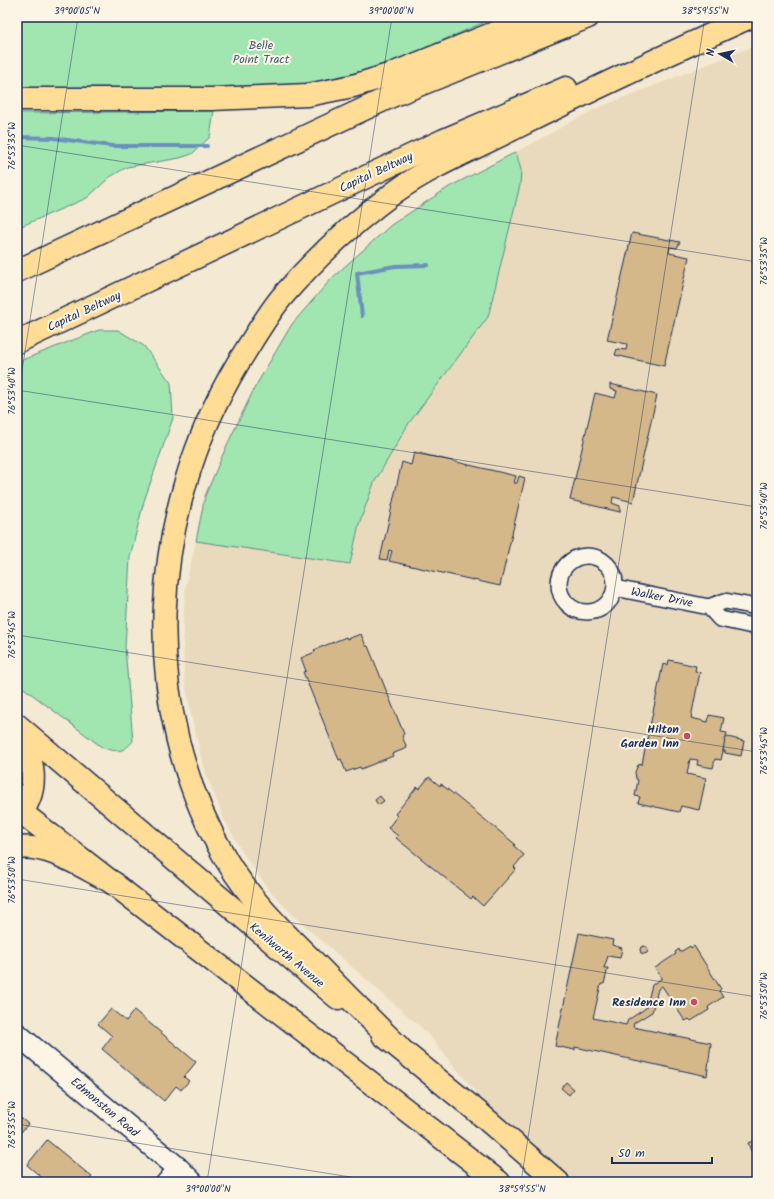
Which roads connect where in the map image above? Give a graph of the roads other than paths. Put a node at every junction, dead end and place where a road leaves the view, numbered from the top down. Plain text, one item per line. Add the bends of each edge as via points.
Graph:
1 (534, 17) edge
2 (588, 17) edge
3 (743, 17) edge
4 (750, 17) edge
5 (17, 99) edge
6 (17, 271) edge
7 (17, 342) edge
8 (615, 588) dead end
9 (709, 607) junction
10 (757, 607) edge
11 (757, 627) edge
12 (17, 725) edge
13 (17, 730) edge
14 (18, 813) edge
15 (17, 848) edge
16 (114, 883) junction
17 (17, 1034) edge
18 (399, 1047) junction
19 (467, 1157) junction
20 (533, 1160) junction
21 (170, 1175) edge
22 (192, 1182) edge
23 (491, 1182) edge
24 (499, 1182) edge
25 (558, 1182) edge
26 (571, 1182) edge

1 - 5 main road via 392,74 353,86 308,95 211,99
2 - 6 main road via 394,95
3 - 7 main road, Capital Beltway via 444,140
4 - 18 main road via 649,63 435,168 398,190 351,227 318,258 280,300 255,334 226,382 189,469 169,554 163,638 172,716 181,756 194,794 228,863 270,919
8 - 9 street, Walker Drive
9 - 10 street, Walker Drive via 725,601
9 - 11 street, Walker Drive via 720,619
12 - 18 main road, Kenilworth Avenue via 283,953
13 - 14 main road via 31,758 33,777 30,795
14 - 16 main road
15 - 16 main road via 33,848 55,854
16 - 19 main road
17 - 21 street, Edmonston Road
18 - 20 main road, Kenilworth Avenue
19 - 23 main road
19 - 24 main road
20 - 25 main road, Kenilworth Avenue
20 - 26 main road
21 - 22 street, Edmonston Road

